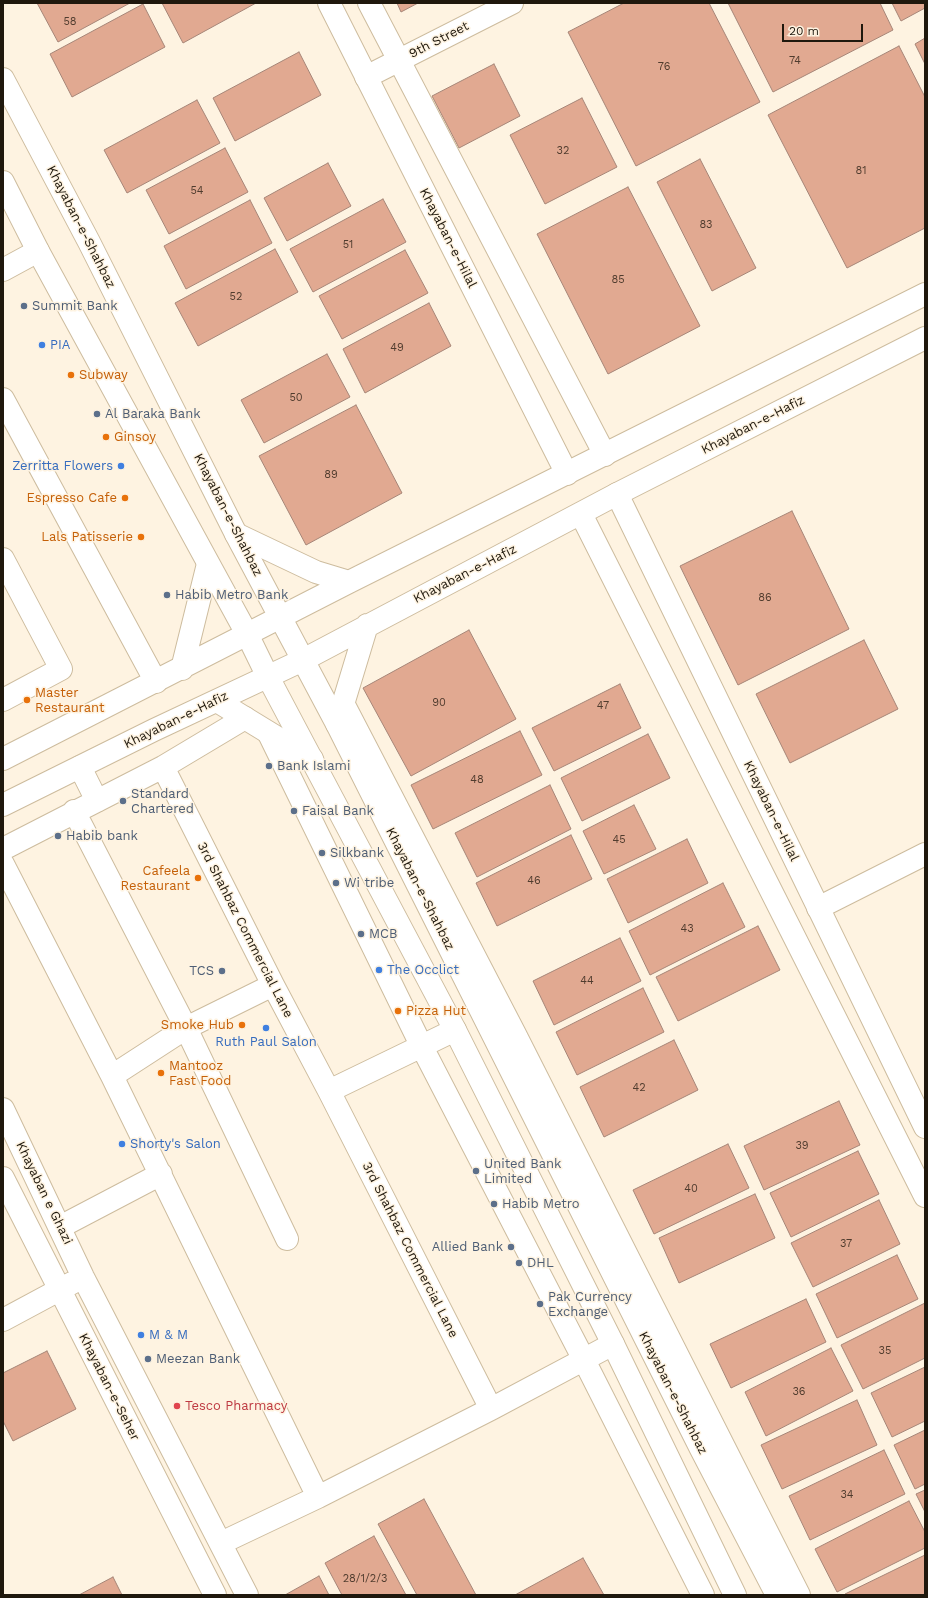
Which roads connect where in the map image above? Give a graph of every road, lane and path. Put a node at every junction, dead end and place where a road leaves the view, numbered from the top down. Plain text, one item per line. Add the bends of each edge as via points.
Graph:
1 (329, 3) edge
2 (369, 3) edge
3 (512, 3) edge
4 (398, 60) junction
5 (366, 77) junction
6 (3, 79) edge
7 (3, 182) edge
8 (38, 251) junction
9 (3, 270) edge
10 (925, 294) edge
11 (925, 338) edge
12 (3, 399) edge
13 (605, 455) junction
14 (567, 474) junction
15 (617, 494) junction
16 (582, 514) junction
17 (236, 534) junction
18 (3, 559) edge
19 (208, 564) junction
20 (349, 582) junction
21 (282, 618) junction
22 (367, 625) junction
23 (247, 634) junction
24 (303, 660) junction
25 (182, 669) junction
26 (268, 677) junction
27 (156, 682) junction
28 (3, 700) edge
29 (217, 701) junction
30 (343, 704) junction
31 (246, 718) junction
32 (337, 724) junction
33 (269, 734) junction
34 (3, 759) edge
35 (312, 759) junction
36 (80, 767) junction
37 (163, 768) junction
38 (97, 801) junction
39 (3, 805) edge
40 (74, 811) junction
41 (3, 849) edge
42 (925, 854) edge
43 (3, 864) edge
44 (818, 908) junction
45 (273, 986) junction
46 (186, 1028) junction
47 (455, 1030) junction
48 (421, 1045) junction
49 (887, 1048) junction
50 (857, 1062) junction
51 (112, 1076) junction
52 (329, 1091) junction
53 (3, 1109) edge
54 (925, 1128) edge
55 (161, 1174) junction
56 (3, 1178) edge
57 (925, 1196) edge
58 (60, 1227) junction
59 (288, 1239) dead end
60 (84, 1277) junction
61 (59, 1290) junction
62 (3, 1320) edge
63 (613, 1344) junction
64 (584, 1360) junction
65 (491, 1409) junction
66 (700, 1449) junction
67 (672, 1464) junction
68 (318, 1497) junction
69 (221, 1544) junction
70 (216, 1595) edge
71 (247, 1595) edge
72 (703, 1595) edge
73 (735, 1595) edge
74 (777, 1595) edge
75 (799, 1595) edge

1 - 5 street, Khayaban-e-Hilal
2 - 4 street
3 - 4 street, 9th Street
4 - 5 street, 9th Street
4 - 13 street
5 - 14 street, Khayaban-e-Hilal
6 - 17 street, Khayaban-e-Shahbaz via 89,242
7 - 8 street
8 - 9 street
8 - 19 street
10 - 13 street
11 - 15 street, Khayaban-e-Hafiz
12 - 27 street
13 - 14 street
14 - 20 street
15 - 16 street, Khayaban-e-Hafiz
15 - 44 street, Khayaban-e-Hilal
16 - 22 street, Khayaban-e-Hafiz
16 - 50 street
17 - 20 street via 310,569
17 - 21 street, Khayaban-e-Shahbaz
18 - 28 street via 61,669
19 - 23 street
19 - 25 street
20 - 21 street
21 - 23 street
21 - 24 street, Khayaban-e-Shahbaz
22 - 24 street, Khayaban-e-Hafiz
22 - 30 street
23 - 25 street
23 - 26 street
24 - 26 street, Khayaban-e-Hafiz
24 - 32 street, Khayaban-e-Shahbaz
25 - 27 street
26 - 29 street, Khayaban-e-Hafiz
26 - 35 street
27 - 34 street
29 - 31 street
29 - 36 street, Khayaban-e-Hafiz
30 - 32 street
30 - 75 street via 515,1034
31 - 33 street
31 - 37 street
32 - 66 street, Khayaban-e-Shahbaz
33 - 35 street
33 - 48 street
35 - 47 street
36 - 38 street
36 - 39 street, Khayaban-e-Hafiz
37 - 38 street
37 - 45 street, 3rd Shahbaz Commercial Lane
38 - 40 street
40 - 41 street
40 - 46 street
42 - 44 street
43 - 51 street
44 - 49 street, Khayaban-e-Hilal
45 - 46 street
45 - 52 street, 3rd Shahbaz Commercial Lane
46 - 51 street
46 - 59 street
47 - 48 street
47 - 63 street
48 - 52 street
48 - 64 street
49 - 50 street
49 - 54 street, Khayaban-e-Hilal
50 - 57 street
51 - 55 street
52 - 65 street, 3rd Shahbaz Commercial Lane
53 - 58 street, Khayaban e Ghazi
55 - 58 street
55 - 68 street
56 - 61 street, Khayaban-e-Seher
58 - 60 street, Khayaban e Ghazi
60 - 61 street
60 - 69 street
61 - 62 street
61 - 70 street, Khayaban-e-Seher
63 - 64 street
63 - 67 street
64 - 65 street
64 - 72 street
65 - 68 street
66 - 67 street
66 - 74 street, Khayaban-e-Shahbaz
67 - 73 street
68 - 69 street
69 - 71 street

